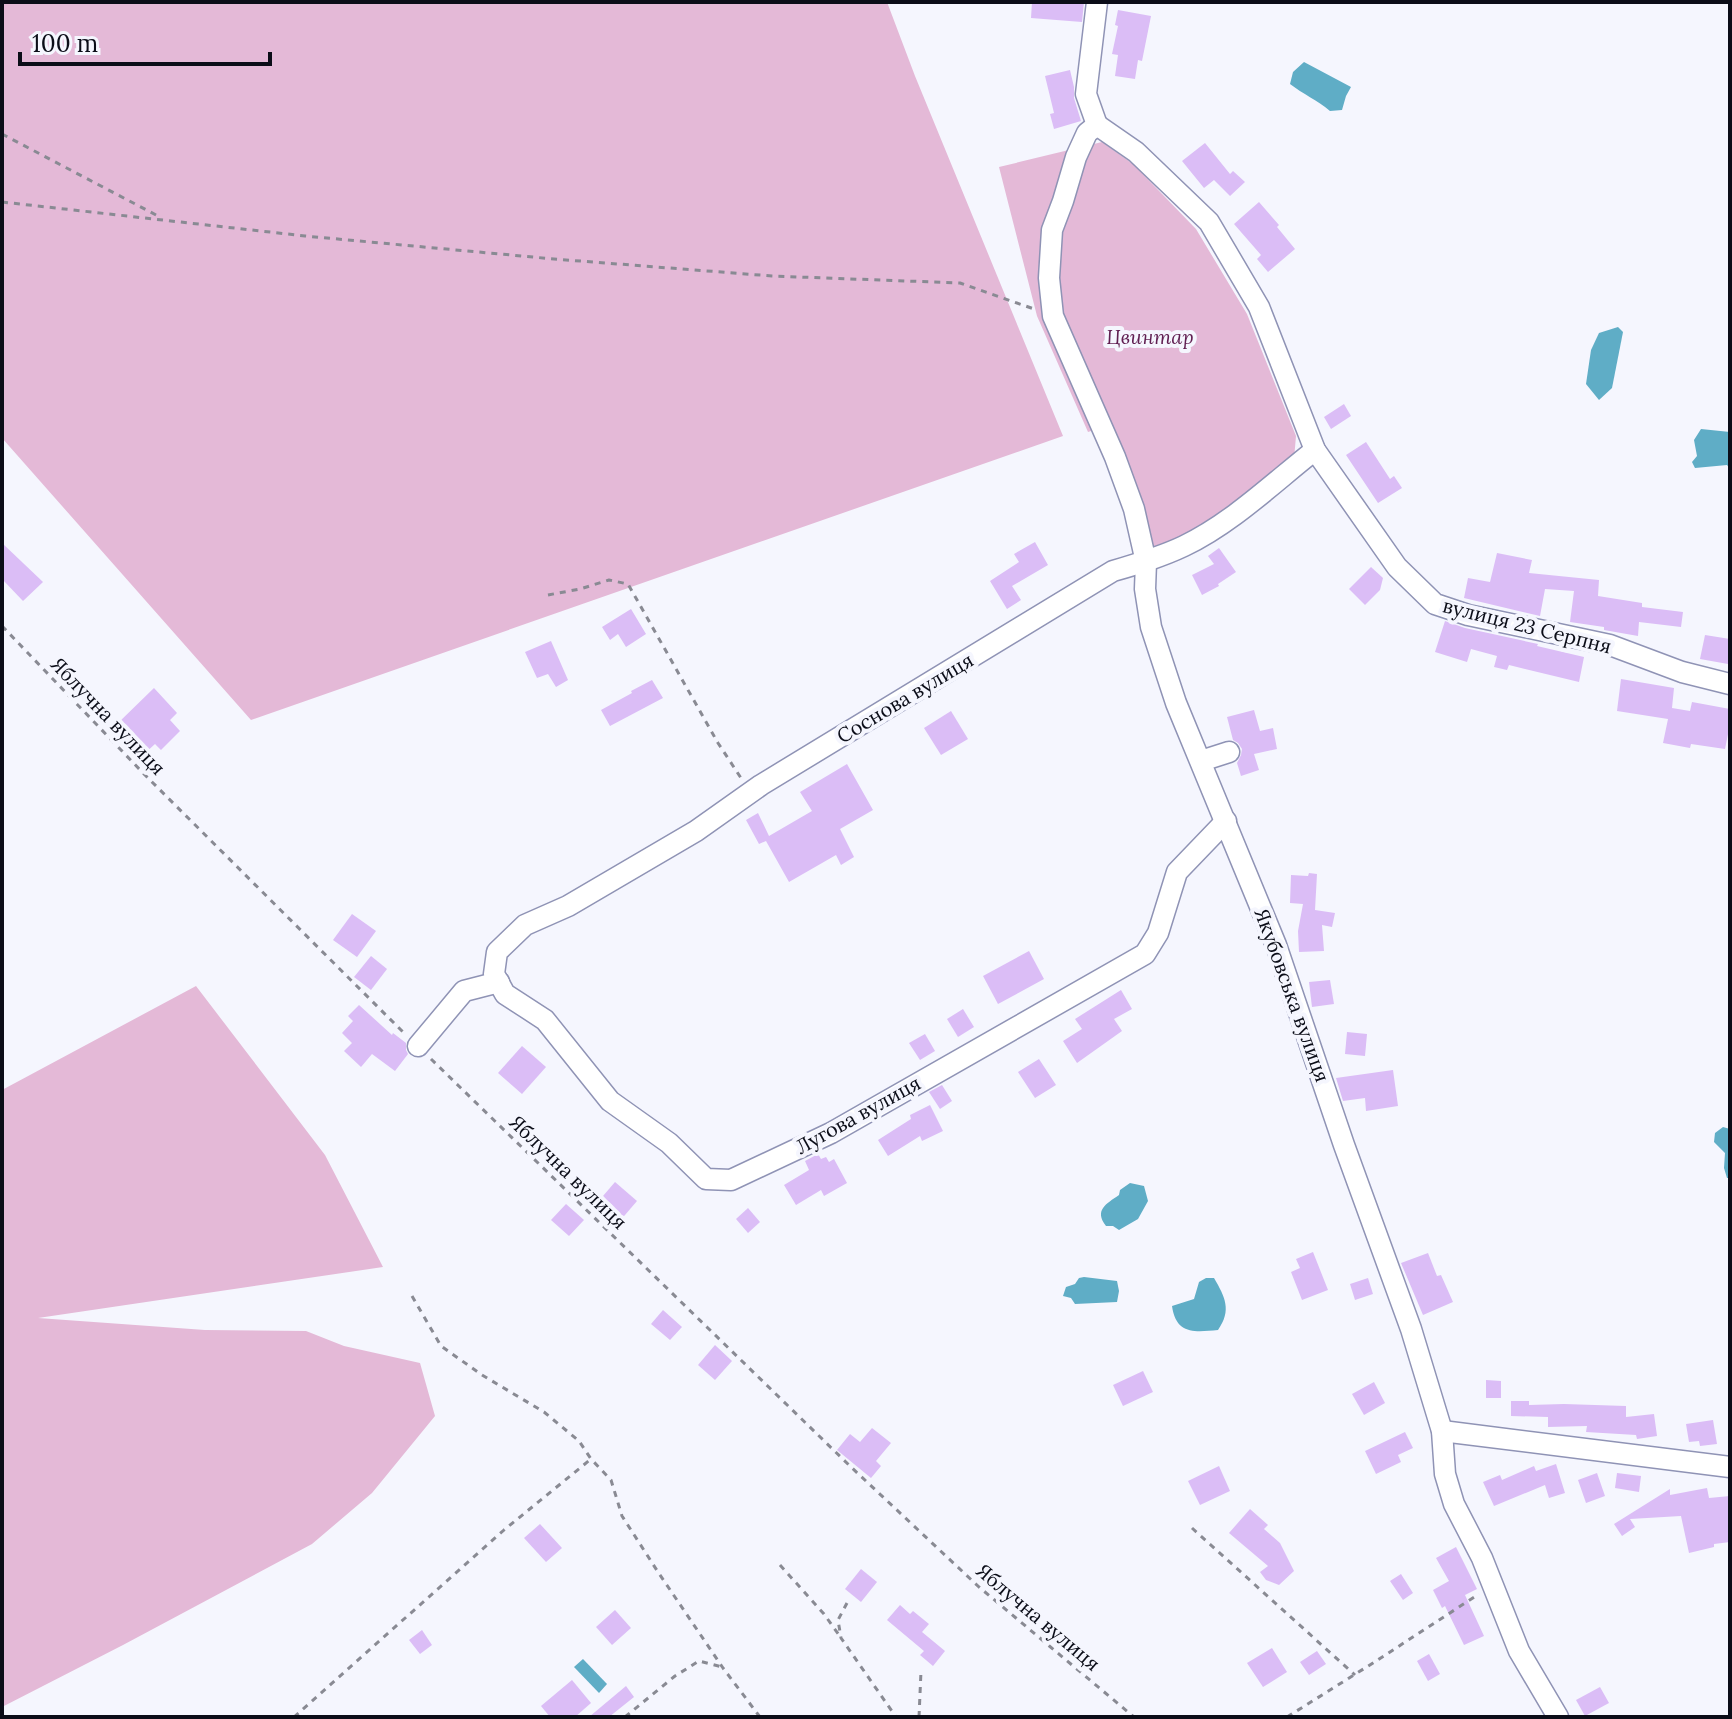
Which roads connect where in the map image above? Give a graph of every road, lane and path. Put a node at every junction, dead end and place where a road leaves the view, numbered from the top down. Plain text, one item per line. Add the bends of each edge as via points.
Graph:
1 (1097, 2) edge
2 (1097, 125) junction
3 (2, 134) edge
4 (2, 202) edge
5 (163, 219) junction
6 (1053, 316) junction
7 (1315, 450) junction
8 (1146, 562) junction
9 (548, 595) dead end
10 (2, 626) edge
11 (1730, 684) edge
12 (1229, 752) dead end
13 (1201, 761) junction
14 (758, 788) junction
15 (1226, 821) junction
16 (499, 982) junction
17 (418, 1046) junction
18 (412, 1296) dead end
19 (1442, 1431) junction
20 (591, 1459) junction
21 (1730, 1467) edge
22 (1192, 1528) dead end
23 (780, 1565) dead end
24 (1492, 1585) junction
25 (847, 1603) dead end
26 (841, 1638) junction
27 (723, 1668) junction
28 (921, 1671) dead end
29 (1355, 1675) junction
30 (294, 1717) edge
31 (625, 1717) edge
32 (760, 1717) edge
33 (896, 1717) edge
34 (919, 1717) edge
35 (1134, 1717) edge
36 (1287, 1717) edge
37 (1558, 1717) edge

1 - 2 street via 1086,94
2 - 6 street, Якубовська вулиця via 1076,157 1052,230
2 - 7 street, вулиця 23 Серпня via 1136,152 1209,222 1259,307
3 - 5 path
4 - 5 path
5 - 6 path via 554,259 772,276 960,283
6 - 8 street, Якубовська вулиця via 1115,457
7 - 8 street, Соснова вулиця via 1227,520
7 - 11 street, вулиця 23 Серпня via 1397,567 1435,604 1610,645
8 - 13 street, Якубовська вулиця via 1151,627
8 - 14 street, Соснова вулиця via 1113,571
9 - 14 path via 609,580 628,584 738,776
10 - 17 path, Яблучна вулиця
12 - 13 street
13 - 15 street, Якубовська вулиця
14 - 16 street, Соснова вулиця via 696,831 568,906 525,925 497,952 494,974
15 - 16 street, Лугова вулиця via 1177,872 1158,933 1145,954 831,1133 731,1180 706,1179 669,1143 610,1101 545,1020 505,994
15 - 19 street, Якубовська вулиця via 1276,945
16 - 17 street via 464,991
17 - 35 path, Яблучна вулиця via 979,1587
18 - 20 path via 441,1346 544,1412 579,1441
19 - 21 street
19 - 24 street, Якубовська вулиця via 1445,1474 1454,1504
20 - 27 path via 611,1480 622,1516
20 - 30 path
22 - 29 path
23 - 26 path
24 - 29 path
24 - 37 street, Якубовська вулиця via 1519,1651
25 - 26 path via 838,1620
26 - 33 path
27 - 31 path via 699,1661
27 - 32 path
28 - 34 path
29 - 36 path

